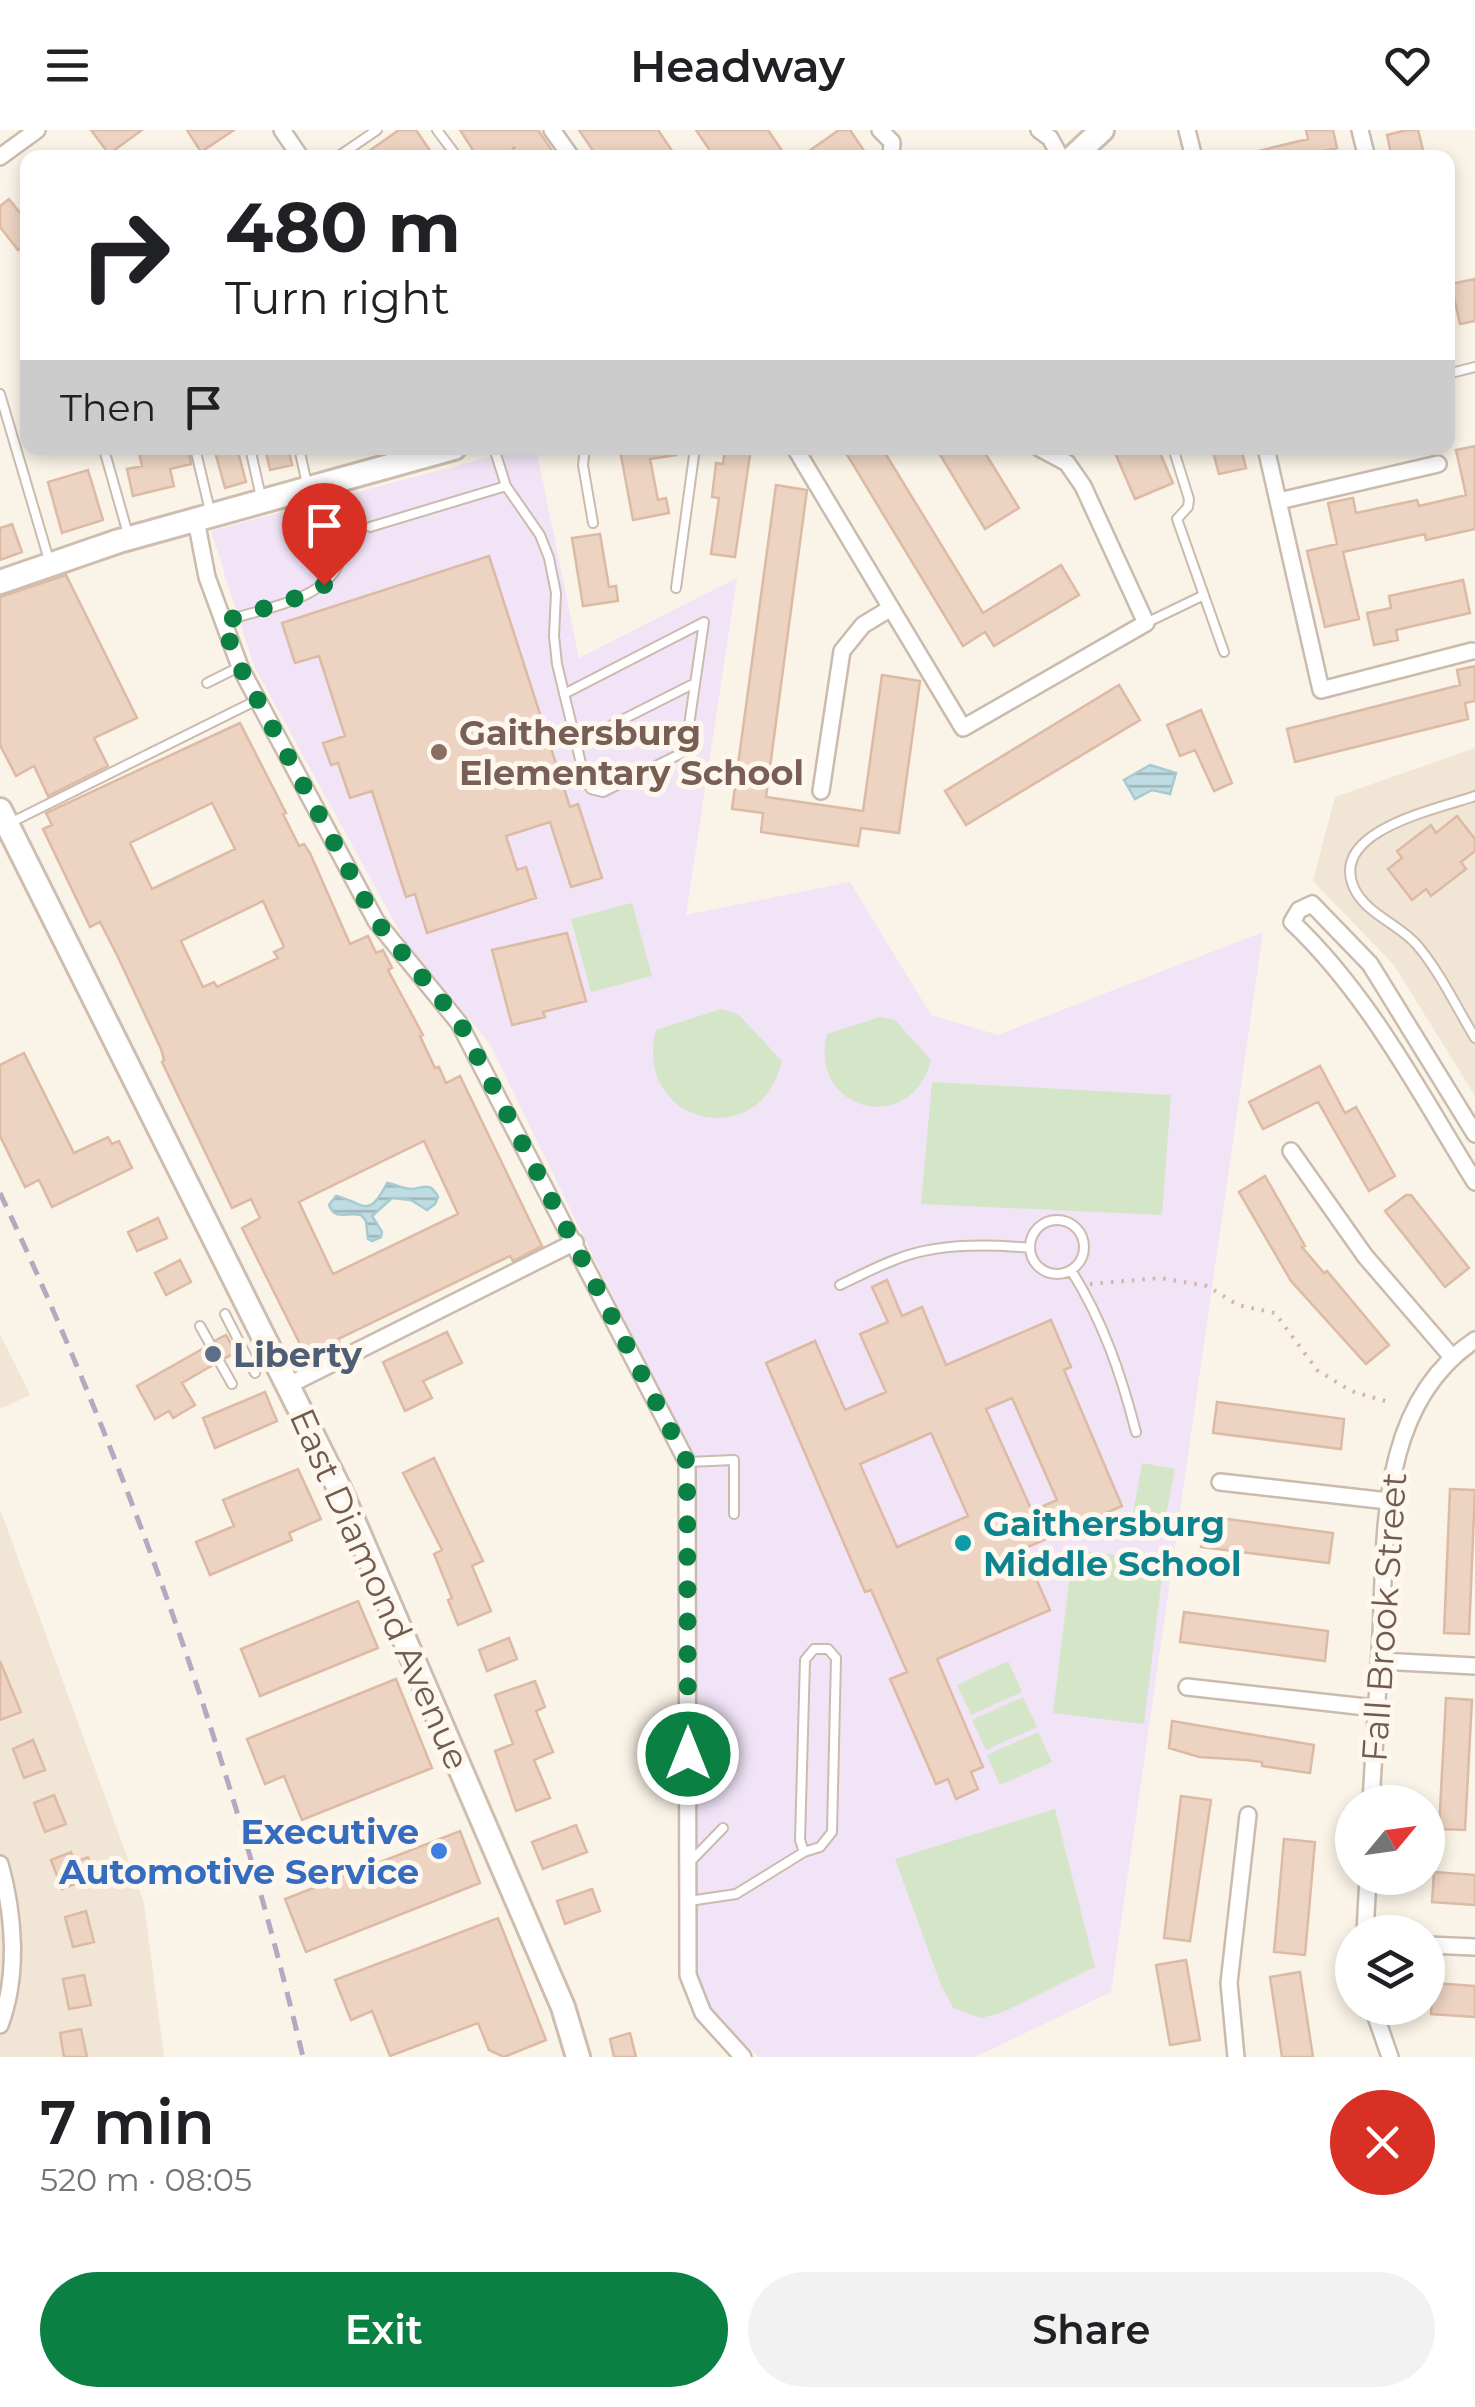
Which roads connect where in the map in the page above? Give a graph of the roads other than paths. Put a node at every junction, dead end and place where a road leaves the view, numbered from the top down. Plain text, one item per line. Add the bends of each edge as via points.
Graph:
1 (36, 130) edge
2 (376, 130) edge
3 (880, 130) edge
4 (1039, 130) edge
5 (1102, 130) edge
6 (347, 150) edge
7 (891, 150) edge
8 (1057, 150) edge
9 (1081, 150) edge
10 (0, 157) edge
11 (1475, 368) edge
12 (1455, 372) dead end
13 (0, 394) edge
14 (106, 455) edge
15 (196, 455) edge
16 (252, 455) edge
17 (302, 455) edge
18 (429, 455) edge
19 (496, 455) edge
20 (584, 455) edge
21 (694, 455) edge
22 (799, 455) edge
23 (1052, 455) edge
24 (1175, 455) edge
25 (1268, 455) edge
26 (1438, 464) dead end
27 (317, 486) junction
28 (506, 486) junction
29 (262, 500) junction
30 (1279, 501) junction
31 (203, 518) junction
32 (593, 523) dead end
33 (370, 528) dead end
34 (130, 538) junction
35 (50, 564) junction
36 (0, 582) edge
37 (676, 588) dead end
38 (1204, 596) junction
39 (891, 608) junction
40 (222, 622) junction
41 (1146, 623) junction
42 (1472, 651) dead end
43 (1224, 652) dead end
44 (240, 667) junction
45 (207, 683) dead end
46 (696, 684) junction
47 (564, 694) junction
48 (257, 700) junction
49 (604, 729) dead end
50 (821, 792) dead end
51 (1475, 796) edge
52 (4, 817) edge
53 (1389, 992) junction
54 (1367, 1006) junction
55 (1475, 1038) edge
56 (1475, 1134) edge
57 (1292, 1151) dead end
58 (1475, 1182) edge
59 (575, 1242) junction
60 (1030, 1248) junction
61 (1070, 1270) junction
62 (840, 1285) dead end
63 (225, 1314) dead end
64 (200, 1326) dead end
65 (1475, 1340) edge
66 (210, 1344) dead end
67 (1452, 1357) junction
68 (219, 1361) dead end
69 (256, 1373) dead end
70 (232, 1384) dead end
71 (289, 1385) junction
72 (1136, 1432) dead end
73 (687, 1462) junction
74 (1220, 1482) dead end
75 (1388, 1501) junction
76 (734, 1514) dead end
77 (1380, 1661) junction
78 (1475, 1666) edge
79 (1187, 1687) dead end
80 (1375, 1708) junction
81 (1372, 1785) edge
82 (1248, 1815) dead end
83 (723, 1828) dead end
84 (804, 1852) junction
85 (0, 1864) edge
86 (689, 1864) junction
87 (689, 1901) junction
88 (1445, 1945) edge
89 (1475, 1947) edge
90 (0, 2025) edge
91 (1379, 2025) edge
92 (572, 2056) edge
93 (742, 2057) edge
94 (1236, 2057) edge
95 (1390, 2057) edge

1 - 10 street
2 - 6 lane
3 - 7 street
4 - 8 street
5 - 9 street
11 - 12 lane
13 - 35 lane
14 - 34 lane
15 - 31 lane
16 - 29 lane
17 - 27 lane
18 - 27 street
19 - 28 lane
20 - 32 lane
21 - 37 lane
22 - 39 street
23 - 41 street via 1083,486
24 - 38 lane via 1189,498 1177,519
25 - 30 street
26 - 30 street
27 - 29 street
27 - 40 lane via 341,537 333,576 313,592
28 - 33 lane
28 - 47 lane via 549,558
29 - 31 street
30 - 42 street via 1321,690
31 - 34 street
31 - 40 street via 207,577
34 - 35 street
35 - 36 street
38 - 41 lane
38 - 43 lane
39 - 41 street via 963,728
39 - 50 street via 864,625 842,651
40 - 44 street
44 - 45 lane
44 - 48 street
46 - 47 lane via 704,622
46 - 47 lane via 680,754 604,792 584,780
46 - 49 lane
48 - 52 lane
48 - 59 street via 376,921 460,1023
51 - 55 lane via 1382,828 1354,852 1351,869 1368,906 1418,946
52 - 71 street, East Diamond Avenue
53 - 54 lane
53 - 54 street via 1328,918 1312,904 1305,906 1292,922
53 - 56 street
54 - 58 street
57 - 67 street via 1364,1256
59 - 71 street
59 - 73 street
60 - 61 lane via 1048,1272
60 - 61 lane via 1041,1226 1070,1224 1084,1245
60 - 62 lane via 930,1250
61 - 72 lane via 1105,1331
63 - 69 lane
64 - 66 lane
65 - 67 street, Fall Brook Street
67 - 75 street, Fall Brook Street via 1419,1399 1398,1448
68 - 70 lane
71 - 92 street, East Diamond Avenue via 563,2007
73 - 76 lane via 734,1460
73 - 86 street
74 - 75 street
75 - 77 street, Fall Brook Street
77 - 78 street
77 - 80 street, Fall Brook Street
79 - 80 street
80 - 81 street, Fall Brook Street
82 - 94 street via 1229,1984
83 - 86 lane
84 - 84 lane via 820,1847 832,1832 836,1658 828,1648 814,1649 805,1660
84 - 87 lane via 736,1894
85 - 90 street via 13,1954
86 - 87 street
87 - 93 street via 688,1975 703,2013
88 - 89 street
91 - 95 street

